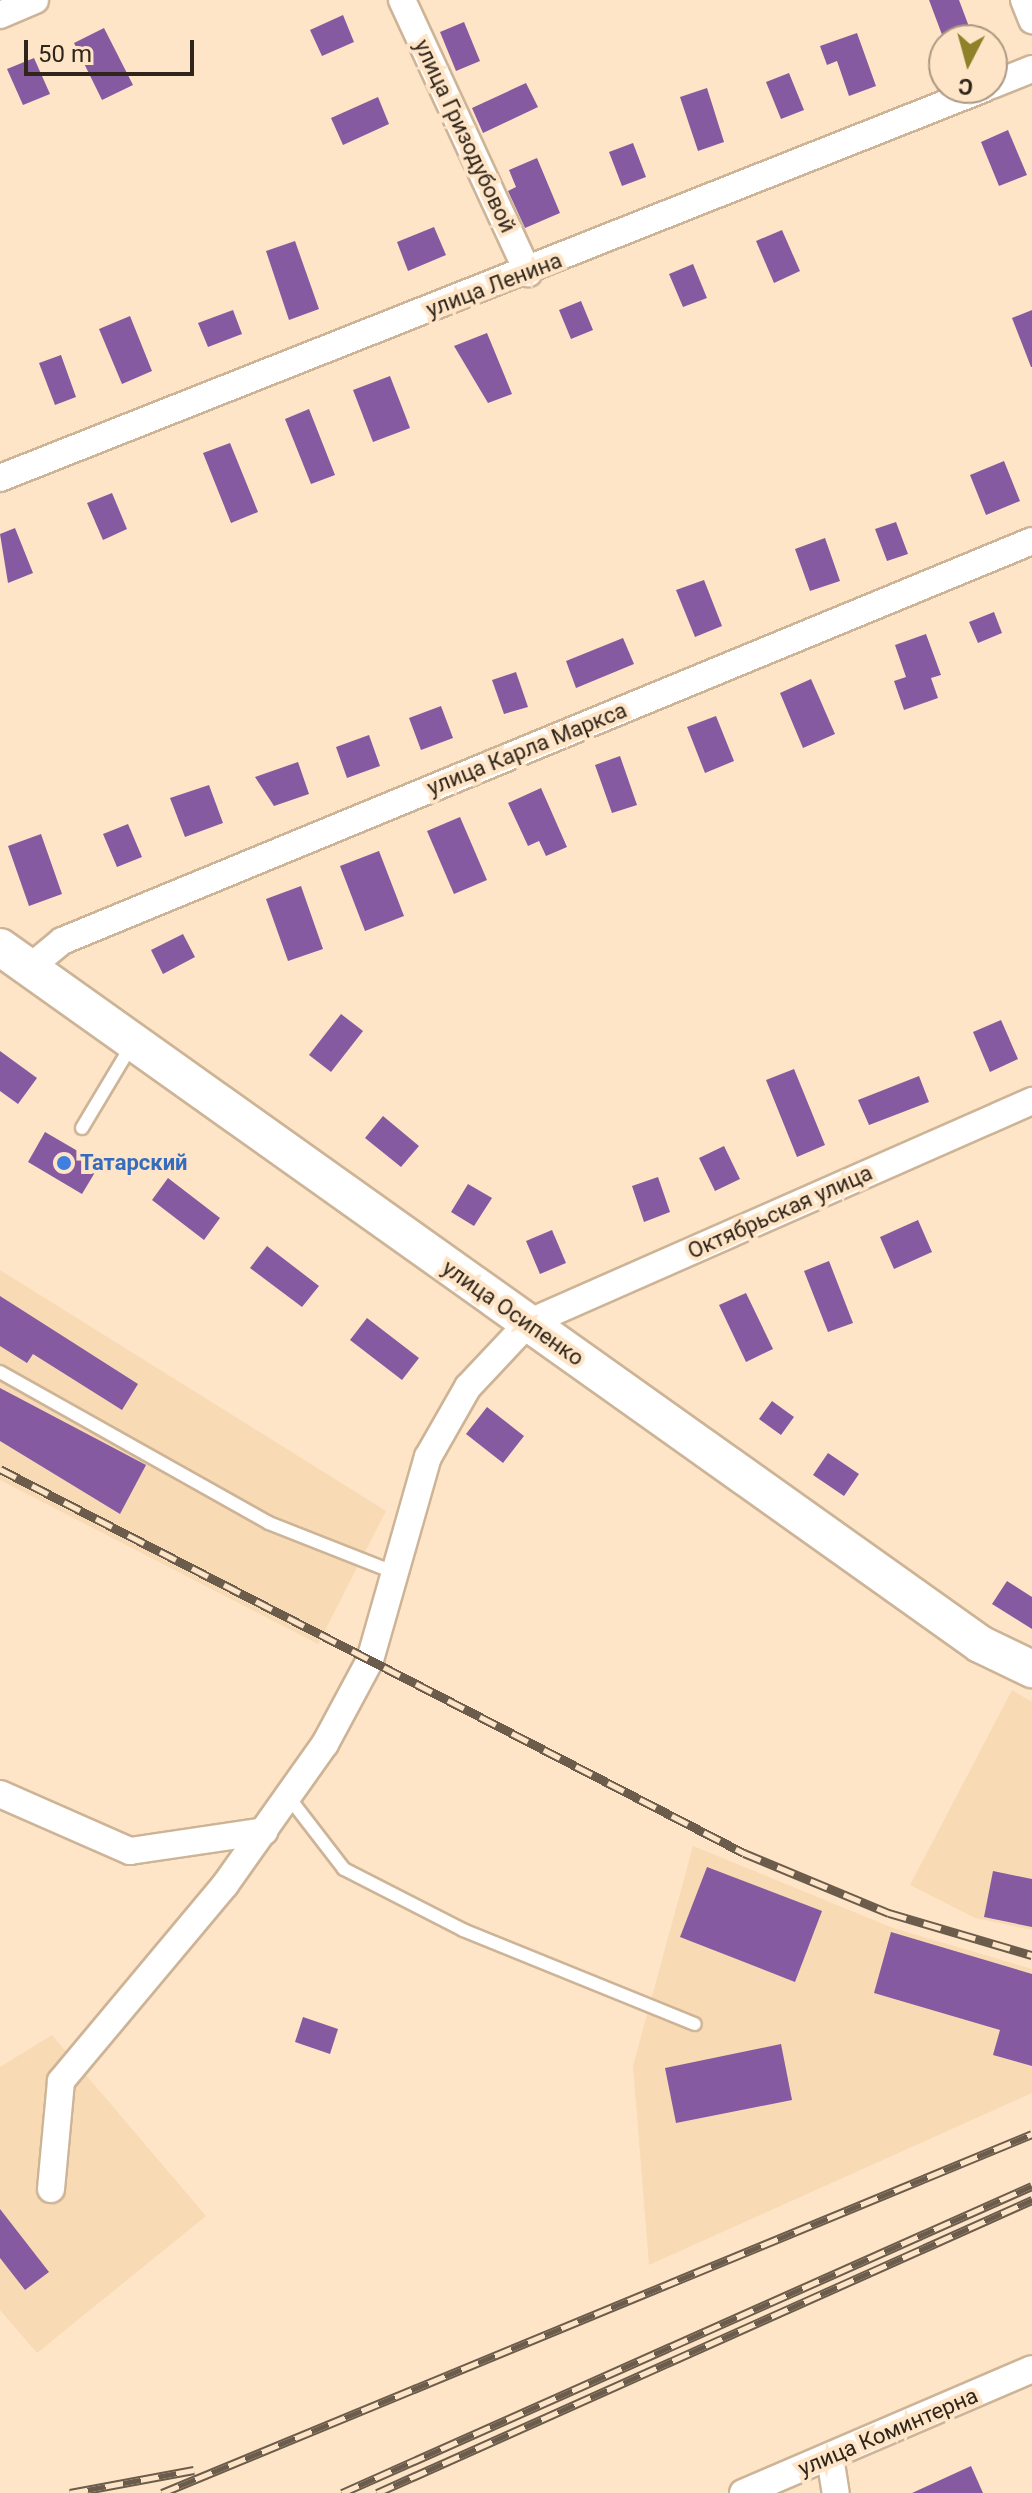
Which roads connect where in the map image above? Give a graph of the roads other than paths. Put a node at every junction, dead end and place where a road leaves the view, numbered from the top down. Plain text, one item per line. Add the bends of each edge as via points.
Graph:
1 (35, 0) edge
2 (402, 0) edge
3 (1024, 0) edge
4 (0, 15) edge
5 (1032, 20) edge
6 (1032, 69) edge
7 (1008, 79) edge
8 (945, 104) edge
9 (528, 273) junction
10 (0, 478) edge
11 (1032, 541) edge
12 (14, 958) edge
13 (133, 1043) junction
14 (1032, 1101) edge
15 (82, 1128) dead end
16 (528, 1323) junction
17 (0, 1372) edge
18 (400, 1575) junction
19 (1032, 1669) edge
20 (0, 1794) edge
21 (287, 1795) junction
22 (265, 1831) junction
23 (695, 2024) dead end
24 (51, 2189) dead end
25 (1032, 2369) edge
26 (830, 2457) junction
27 (743, 2493) edge
28 (836, 2493) edge

1 - 4 street
2 - 9 street, улица Гризодубовой
3 - 5 street
6 - 7 street
8 - 9 street, улица Ленина
9 - 10 street, улица Ленина
11 - 12 street, улица Карла Маркса
12 - 13 street, улица Осипенко
13 - 15 lane
13 - 16 street, улица Осипенко
14 - 16 street, Октябрьская улица
16 - 18 street via 468,1387 428,1457
16 - 19 street, улица Осипенко via 980,1644
17 - 18 lane via 269,1523
18 - 21 street via 370,1660 325,1744
20 - 22 street via 130,1851
21 - 22 street
21 - 23 lane via 344,1869 463,1930
22 - 24 street via 61,2081
25 - 26 street, улица Коминтерна
26 - 27 street, улица Коминтерна
26 - 28 street

